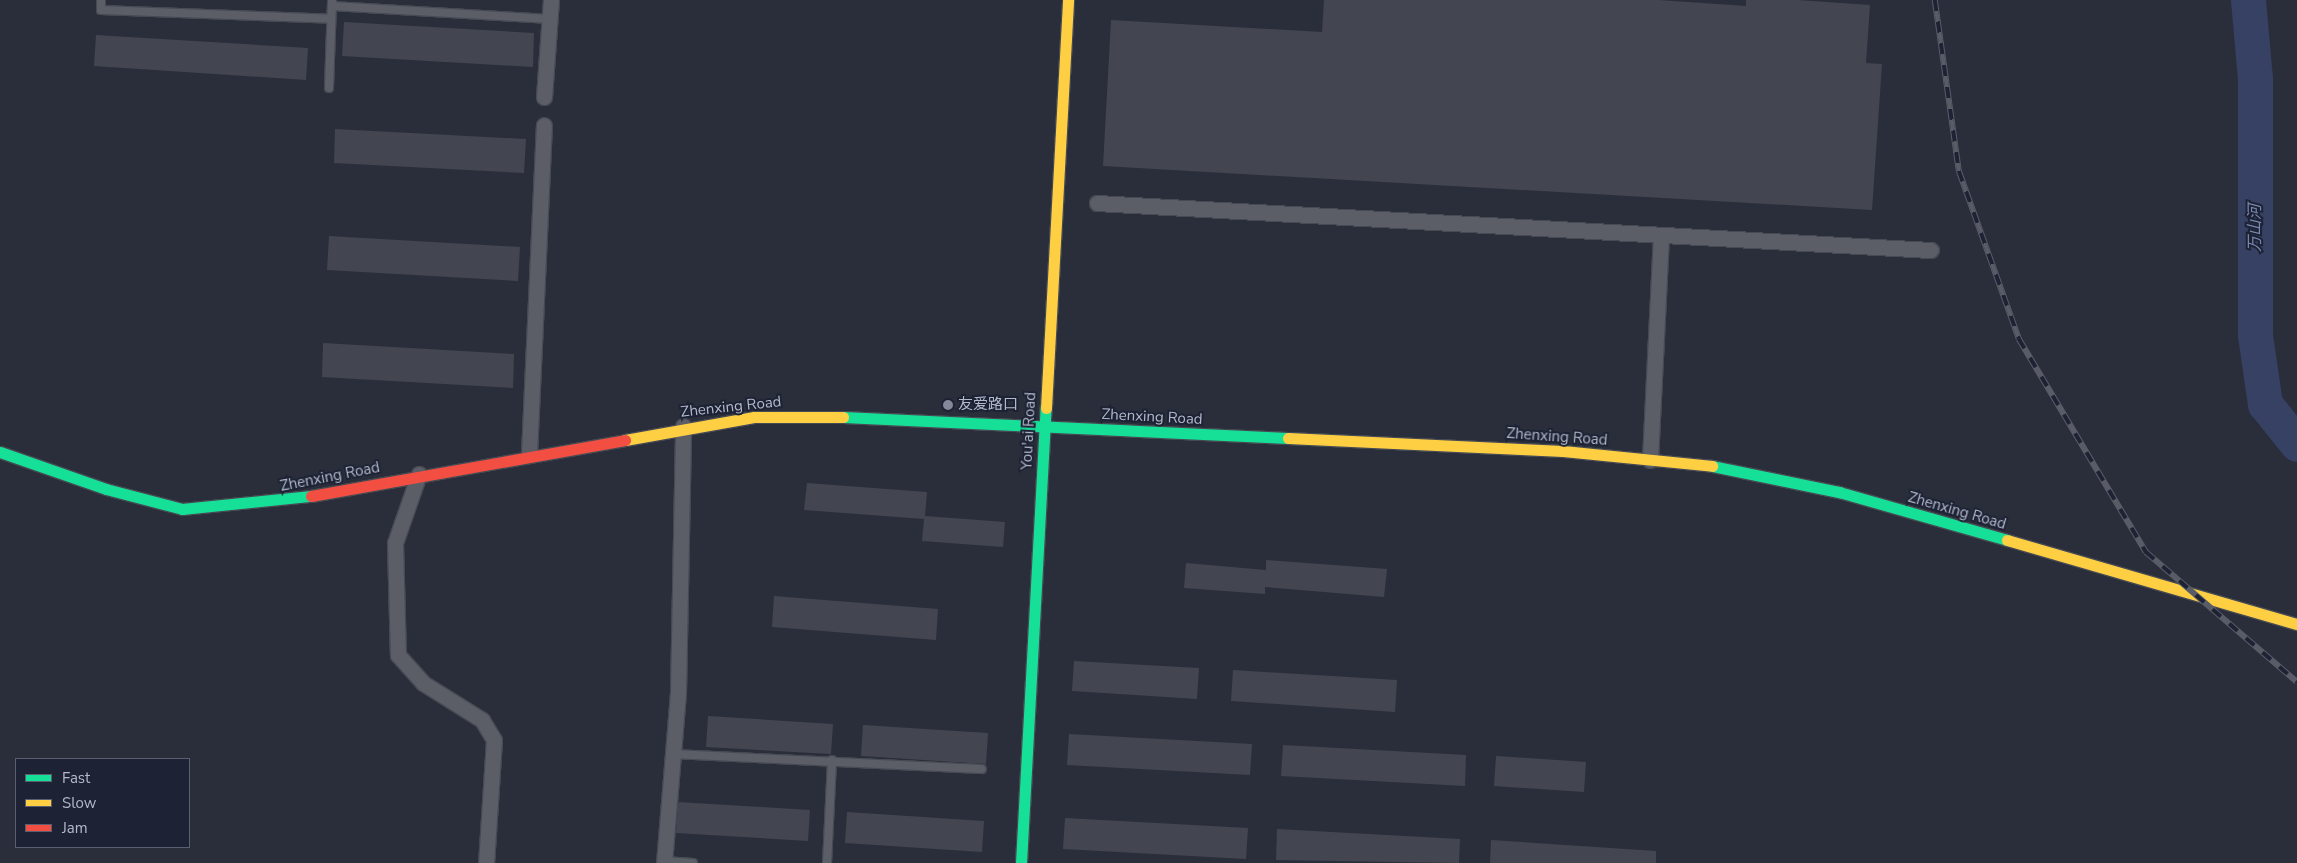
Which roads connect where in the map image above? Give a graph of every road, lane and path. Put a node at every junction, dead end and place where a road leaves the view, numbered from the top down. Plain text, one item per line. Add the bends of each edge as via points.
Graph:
1 (101, 0) edge
2 (551, 0) edge
3 (1068, 0) edge
4 (332, 3) edge
5 (331, 19) junction
6 (550, 19) junction
7 (329, 88) dead end
8 (544, 97) dead end
9 (544, 125) dead end
10 (1097, 203) dead end
11 (1661, 235) junction
12 (1931, 250) dead end
13 (683, 426) junction
14 (1044, 426) junction
15 (0, 452) edge
16 (529, 454) junction
17 (1650, 460) junction
18 (418, 474) junction
19 (2297, 624) edge
20 (670, 754) junction
21 (832, 760) junction
22 (982, 769) dead end
23 (664, 862) edge
24 (486, 863) edge
25 (693, 863) edge
26 (827, 863) edge
27 (1021, 863) edge

1 - 5 lane via 101,10
2 - 6 street
3 - 14 street, You'ai Road
4 - 5 lane
4 - 6 lane
5 - 7 lane
6 - 8 street
9 - 16 street
10 - 11 street
11 - 12 street
11 - 17 street
13 - 14 street, Zhenxing Road via 754,417 832,416
13 - 16 street, Zhenxing Road
13 - 20 street via 678,693
14 - 17 street, Zhenxing Road via 1563,451
14 - 27 street, You'ai Road
15 - 18 street, Zhenxing Road via 106,489 182,508 269,504
16 - 18 street, Zhenxing Road
17 - 19 street, Zhenxing Road via 1719,467 1839,492
18 - 24 street via 395,543 398,655 423,683 482,720 494,740
20 - 21 lane
20 - 23 street
21 - 22 lane
21 - 26 lane
23 - 25 lane

